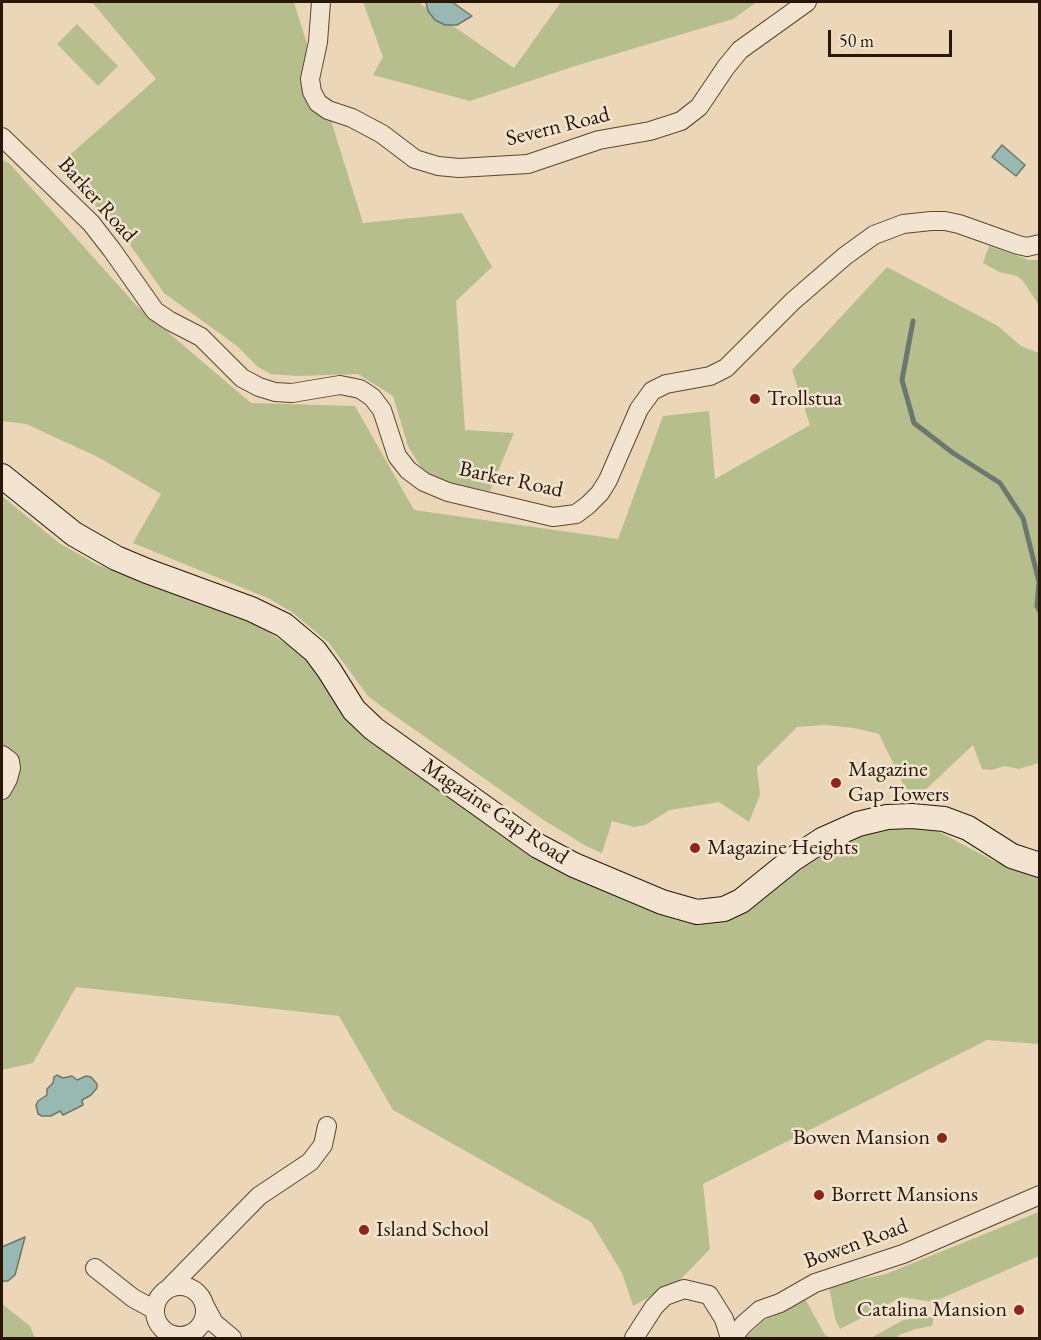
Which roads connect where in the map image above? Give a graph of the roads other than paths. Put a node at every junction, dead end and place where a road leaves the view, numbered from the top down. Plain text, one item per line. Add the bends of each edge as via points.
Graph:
1 (321, 2) edge
2 (807, 2) edge
3 (2, 137) edge
4 (1040, 244) edge
5 (2, 476) edge
6 (2, 754) edge
7 (2, 789) edge
8 (1040, 865) edge
9 (327, 1126) dead end
10 (1040, 1195) edge
11 (212, 1242) junction
12 (95, 1268) dead end
13 (166, 1290) junction
14 (201, 1299) junction
15 (155, 1310) junction
16 (190, 1337) edge
17 (232, 1338) edge
18 (634, 1338) edge
19 (731, 1338) edge

1 - 2 street, Severn Road via 320,32 310,79 318,103 382,134 415,159 450,168 528,164 599,140 673,125 699,107 736,55
3 - 4 street, Barker Road via 102,235 155,311 201,337 242,378 274,392 340,385 360,389 382,410 397,456 424,482 448,492 553,517 576,514 600,493 639,409 652,391 726,368 793,301 874,234 903,224 938,221 959,224 1018,245
5 - 8 main road, Magazine Gap Road via 74,534 116,558 251,609 284,626 315,651 354,710 374,729 538,846 662,902 698,912 724,909 741,902 822,840 858,824 887,817 944,819 968,828 1012,856
6 - 7 street via 11,768
9 - 11 street via 323,1145 310,1162 259,1196
10 - 19 street, Bowen Road via 903,1254 815,1283 760,1310
11 - 13 street
11 - 14 street via 198,1264
12 - 15 street
13 - 14 street via 182,1286
13 - 15 street
14 - 16 street via 204,1321
14 - 17 street via 214,1323
15 - 16 street via 158,1325 164,1331
18 - 19 street via 665,1296 684,1289 709,1295

